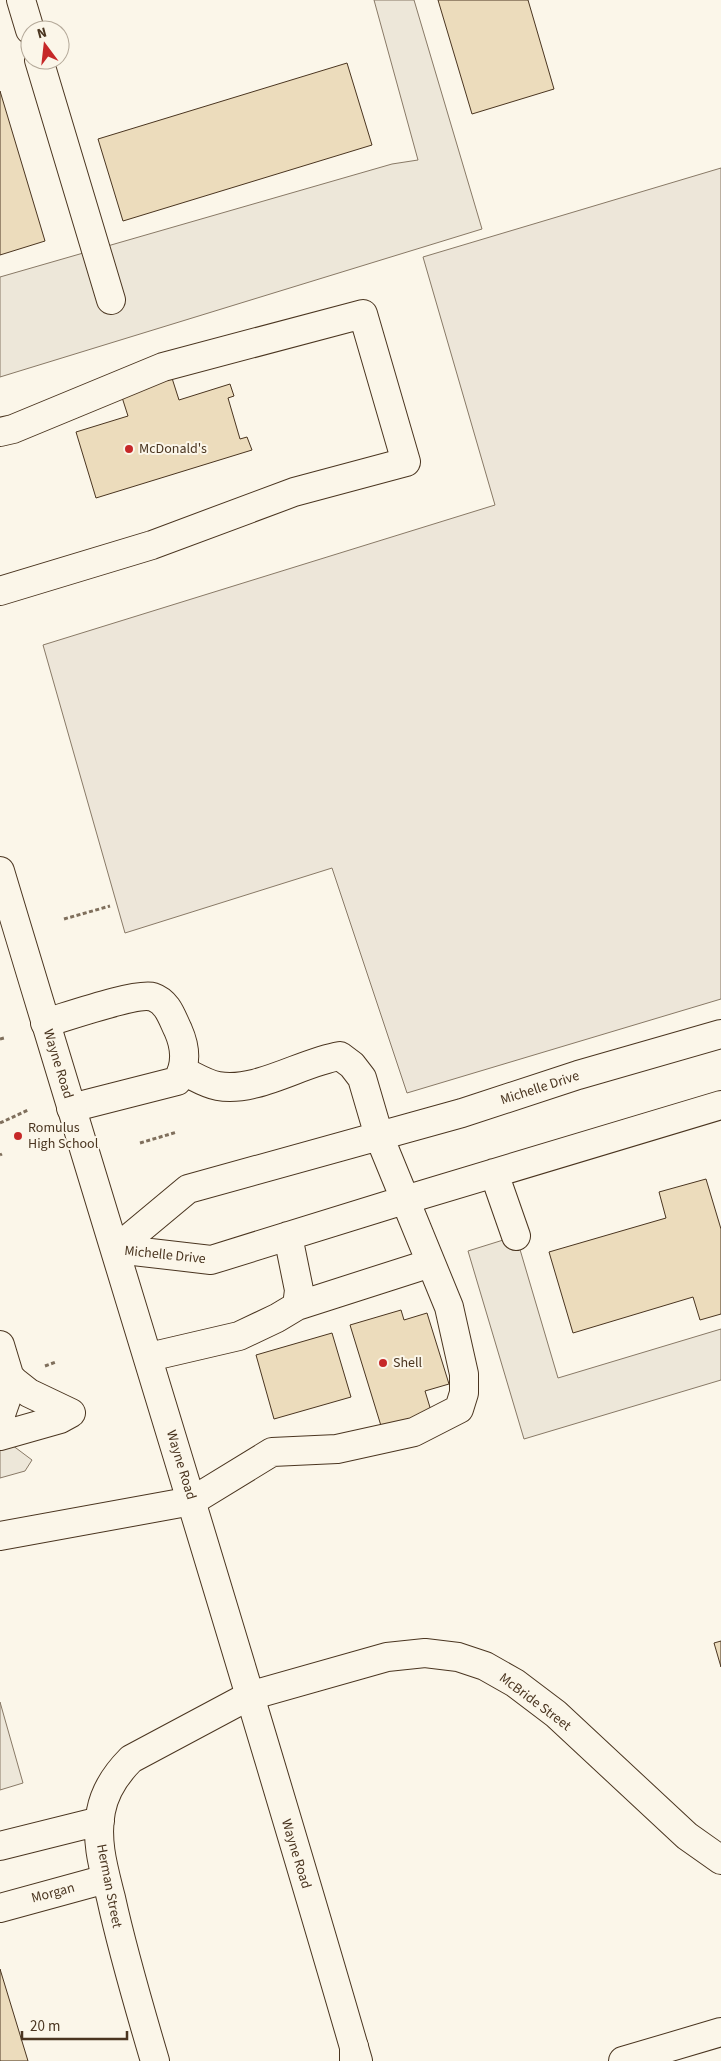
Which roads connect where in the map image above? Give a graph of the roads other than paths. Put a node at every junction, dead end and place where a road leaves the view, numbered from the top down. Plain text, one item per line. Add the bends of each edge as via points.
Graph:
1 (21, 0) edge
2 (27, 20) edge
3 (42, 70) edge
4 (111, 300) dead end
5 (0, 432) edge
6 (0, 591) edge
7 (0, 872) edge
8 (45, 1023) junction
9 (721, 1034) edge
10 (183, 1070) junction
11 (721, 1105) edge
12 (71, 1108) junction
13 (379, 1136) junction
14 (494, 1173) junction
15 (406, 1200) junction
16 (288, 1236) junction
17 (516, 1236) dead end
18 (116, 1249) junction
19 (431, 1263) junction
20 (297, 1306) junction
21 (0, 1344) edge
22 (149, 1357) junction
23 (13, 1380) junction
24 (0, 1417) edge
25 (0, 1436) edge
26 (192, 1501) junction
27 (0, 1536) edge
28 (249, 1696) junction
29 (100, 1821) junction
30 (0, 1846) edge
31 (721, 1860) edge
32 (106, 1879) junction
33 (0, 1908) edge
34 (721, 2032) edge
35 (355, 2056) edge
36 (155, 2061) edge
37 (623, 2061) edge

1 - 2 main road
3 - 4 main road
5 - 6 main road via 162,367 363,314 406,462 294,492 152,545
7 - 8 main road, Wayne Road
8 - 10 main road via 136,997 152,997 169,1010 180,1035 185,1058
8 - 12 main road, Wayne Road
9 - 13 main road, Michelle Drive
10 - 12 main road via 177,1081
10 - 13 main road via 218,1086 235,1087 340,1056 352,1064 362,1078
11 - 14 main road, Michelle Drive
12 - 18 main road, Wayne Road
13 - 15 main road
13 - 18 main road, Michelle Drive via 188,1189
14 - 15 main road, Michelle Drive
14 - 17 main road
15 - 16 main road, Michelle Drive
15 - 19 main road
16 - 18 main road, Michelle Drive via 211,1260
16 - 20 main road via 299,1290
18 - 22 main road, Wayne Road
19 - 20 main road
19 - 26 main road via 449,1307 464,1374 464,1393 459,1409 414,1432 337,1449 272,1452
20 - 22 main road via 239,1336
21 - 23 main road
22 - 26 main road, Wayne Road
23 - 24 main road
23 - 25 main road via 29,1393 71,1412 60,1419
26 - 27 main road
26 - 28 main road, Wayne Road
28 - 29 main road, Herman Street via 131,1759 109,1787
28 - 31 main road, McBride Street via 387,1657 424,1653 458,1657 485,1666 515,1683 556,1714 686,1836
28 - 35 main road, Wayne Road
29 - 30 main road
29 - 32 main road, Herman Street via 101,1856
32 - 33 main road, Morgan
32 - 36 main road, Herman Street via 125,1962
34 - 37 main road

